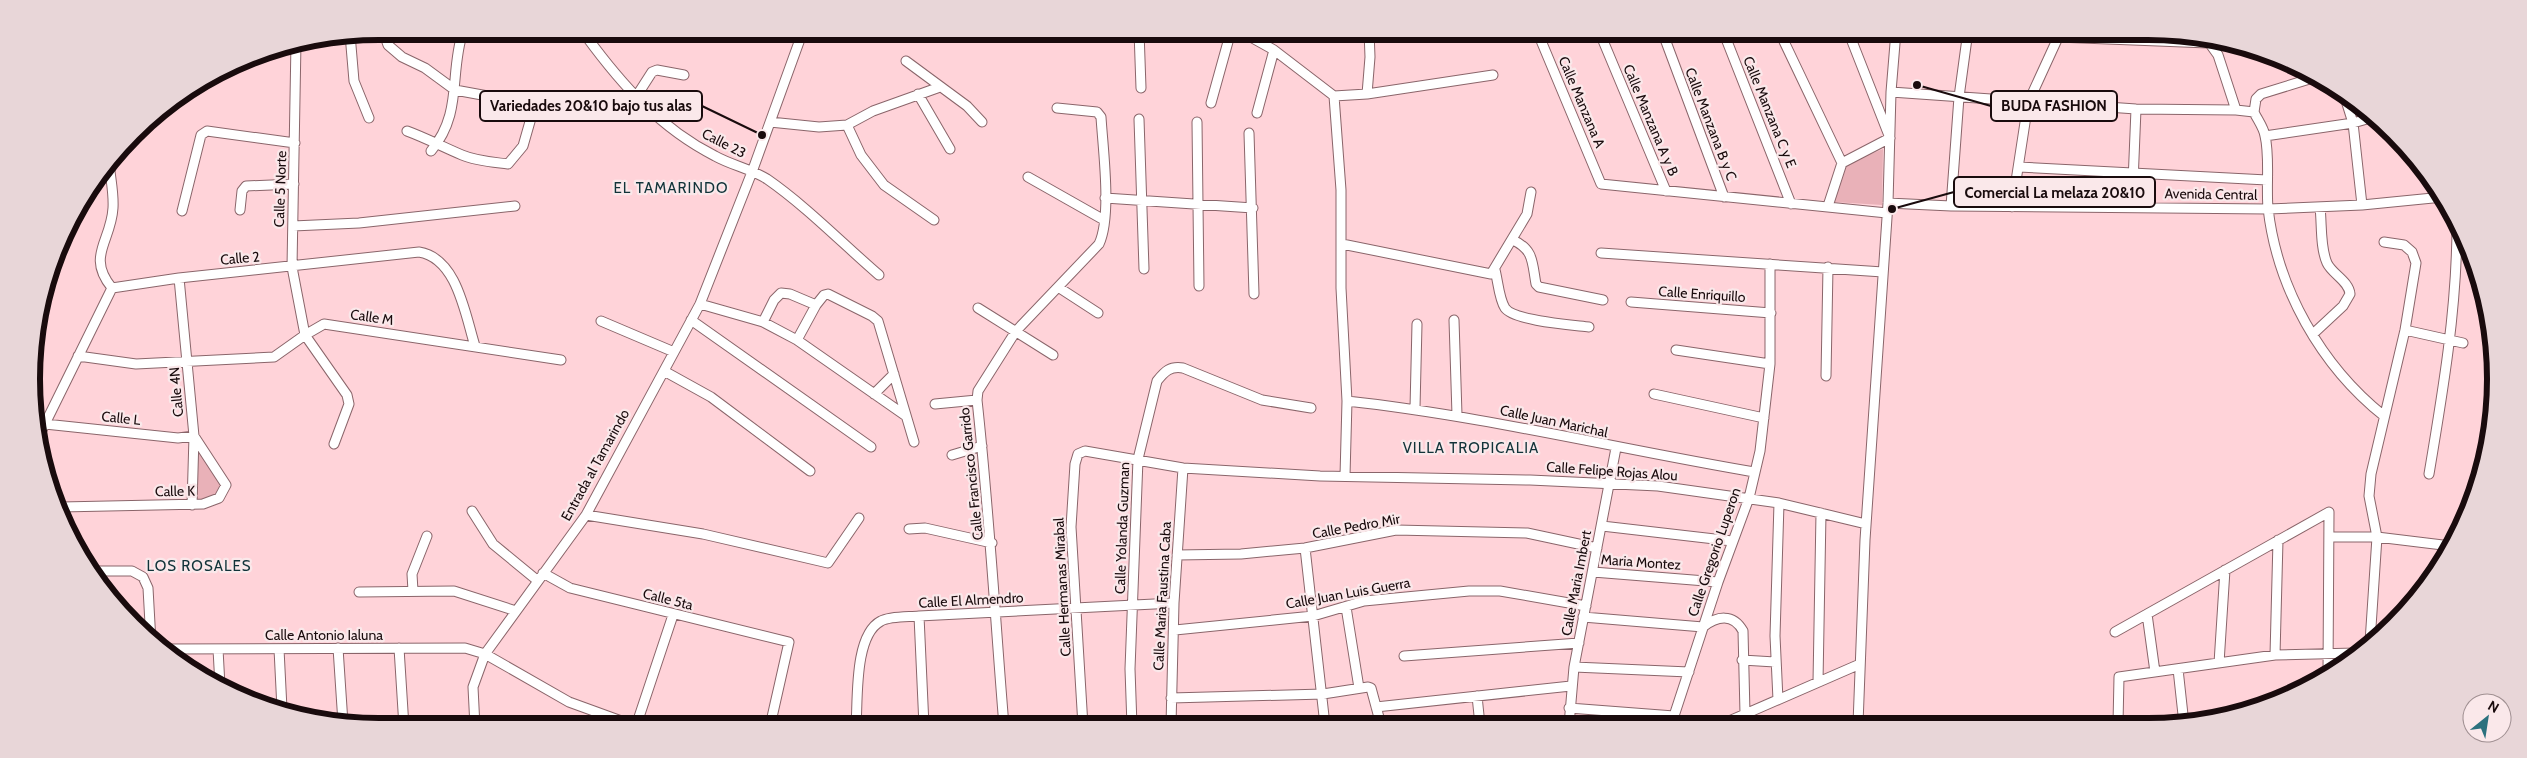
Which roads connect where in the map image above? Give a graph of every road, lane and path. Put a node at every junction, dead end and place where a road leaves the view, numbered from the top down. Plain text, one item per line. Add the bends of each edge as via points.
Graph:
1 (386, 40) edge
2 (460, 40) edge
3 (590, 40) edge
4 (800, 40) edge
5 (1139, 40) edge
6 (1228, 40) edge
7 (1256, 40) edge
8 (1369, 40) edge
9 (1541, 40) edge
10 (1603, 40) edge
11 (1665, 40) edge
12 (1727, 40) edge
13 (1783, 40) edge
14 (1852, 40) edge
15 (1895, 40) edge
16 (1967, 40) edge
17 (2056, 40) edge
18 (351, 42) edge
19 (2212, 47) edge
20 (1274, 50) junction
21 (296, 51) edge
22 (906, 61) dead end
23 (1493, 74) dead end
24 (684, 75) dead end
25 (2307, 80) edge
26 (940, 88) junction
27 (1141, 88) dead end
28 (455, 90) junction
29 (1891, 92) junction
30 (918, 94) junction
31 (1367, 94) junction
32 (1334, 96) junction
33 (636, 97) junction
34 (1959, 98) junction
35 (1211, 103) dead end
36 (2028, 103) junction
37 (2347, 105) edge
38 (1057, 108) dead end
39 (2136, 109) junction
40 (2236, 110) junction
41 (2254, 112) junction
42 (1257, 114) dead end
43 (369, 118) dead end
44 (1139, 119) dead end
45 (2365, 119) edge
46 (770, 122) junction
47 (982, 122) dead end
48 (1197, 122) dead end
49 (2353, 123) junction
50 (847, 125) junction
51 (407, 131) dead end
52 (1249, 133) dead end
53 (2265, 136) junction
54 (1890, 138) junction
55 (295, 143) junction
56 (438, 143) junction
57 (950, 149) dead end
58 (431, 151) dead end
59 (1842, 163) junction
60 (2019, 168) junction
61 (110, 172) edge
62 (752, 172) junction
63 (2132, 173) junction
64 (1028, 177) dead end
65 (2267, 180) junction
66 (294, 184) junction
67 (1666, 191) junction
68 (1531, 192) dead end
69 (1724, 197) junction
70 (1105, 198) junction
71 (2434, 198) edge
72 (1143, 200) junction
73 (1888, 203) junction
74 (1198, 204) junction
75 (1792, 204) junction
76 (2362, 205) junction
77 (515, 206) dead end
78 (1828, 206) junction
79 (1951, 206) junction
80 (2012, 207) junction
81 (2132, 207) junction
82 (2320, 207) junction
83 (1253, 208) junction
84 (2268, 208) junction
85 (240, 210) dead end
86 (182, 211) dead end
87 (1887, 213) junction
88 (934, 220) dead end
89 (1104, 220) junction
90 (293, 226) junction
91 (1513, 240) junction
92 (2458, 241) edge
93 (2384, 242) dead end
94 (1342, 244) junction
95 (1601, 253) dead end
96 (1770, 264) junction
97 (292, 267) junction
98 (1828, 267) junction
99 (1144, 269) dead end
100 (1495, 270) junction
101 (1883, 272) junction
102 (879, 275) dead end
103 (179, 278) junction
104 (1199, 286) dead end
105 (1058, 287) junction
106 (112, 288) junction
107 (1254, 294) dead end
108 (1603, 300) dead end
109 (1632, 302) dead end
110 (700, 304) junction
111 (816, 305) junction
112 (978, 308) dead end
113 (1098, 312) dead end
114 (1771, 313) junction
115 (691, 320) junction
116 (1454, 320) dead end
117 (601, 321) dead end
118 (764, 322) junction
119 (1417, 324) dead end
120 (1589, 328) dead end
121 (2405, 330) junction
122 (1016, 331) junction
123 (2314, 333) junction
124 (305, 335) junction
125 (797, 340) junction
126 (2450, 342) junction
127 (2463, 343) dead end
128 (475, 346) junction
129 (1676, 350) dead end
130 (674, 352) junction
131 (1053, 355) dead end
132 (78, 356) junction
133 (562, 360) dead end
134 (187, 363) junction
135 (1770, 364) junction
136 (664, 371) junction
137 (894, 374) junction
138 (1826, 376) dead end
139 (874, 394) junction
140 (1654, 394) dead end
141 (977, 400) junction
142 (1347, 401) junction
143 (934, 404) dead end
144 (1311, 408) dead end
145 (1414, 408) junction
146 (1457, 415) junction
147 (906, 416) junction
148 (2384, 416) junction
149 (1764, 418) junction
150 (45, 424) joint
151 (194, 436) junction
152 (914, 442) dead end
153 (334, 444) dead end
154 (982, 446) junction
155 (871, 447) dead end
156 (1616, 448) junction
157 (1085, 451) joint
158 (952, 455) dead end
159 (1138, 458) junction
160 (1183, 468) junction
161 (810, 471) dead end
162 (1754, 472) junction
163 (2429, 474) dead end
164 (1345, 476) junction
165 (1610, 482) junction
166 (1749, 498) junction
167 (1780, 503) junction
168 (192, 505) junction
169 (65, 507) edge
170 (472, 511) dead end
171 (1821, 513) junction
172 (586, 515) junction
173 (859, 518) dead end
174 (1866, 524) junction
175 (1602, 526) junction
176 (909, 529) dead end
177 (427, 536) dead end
178 (2329, 537) junction
179 (2377, 537) junction
180 (2278, 540) junction
181 (1732, 541) junction
182 (992, 543) junction
183 (2443, 545) edge
184 (1306, 548) junction
185 (1597, 548) junction
186 (1177, 555) junction
187 (2225, 570) junction
188 (100, 571) edge
189 (1593, 572) junction
190 (544, 573) junction
191 (538, 581) junction
192 (1718, 582) junction
193 (412, 590) junction
194 (359, 592) dead end
195 (1174, 603) junction
196 (1133, 605) junction
197 (1586, 606) junction
198 (1346, 607) junction
199 (1076, 608) junction
200 (516, 612) junction
201 (995, 613) junction
202 (2147, 614) junction
203 (673, 615) junction
204 (919, 616) junction
205 (1313, 616) junction
206 (1583, 617) junction
207 (1703, 627) junction
208 (151, 630) edge
209 (1174, 630) junction
210 (2115, 632) dead end
211 (2370, 635) edge
212 (1579, 643) junction
213 (279, 648) junction
214 (338, 648) junction
215 (399, 648) junction
216 (174, 649) edge
217 (218, 649) junction
218 (2328, 653) junction
219 (2347, 653) edge
220 (485, 654) junction
221 (2275, 655) junction
222 (1404, 656) dead end
223 (1742, 660) junction
224 (1775, 662) junction
225 (2219, 663) junction
226 (1860, 664) junction
227 (2328, 666) edge
228 (1574, 667) junction
229 (2178, 668) junction
230 (1688, 672) junction
231 (2155, 672) junction
232 (220, 678) edge
233 (1818, 682) junction
234 (1571, 686) junction
235 (1359, 688) junction
236 (1323, 694) junction
237 (1477, 696) junction
238 (1171, 698) junction
239 (1778, 700) junction
240 (282, 703) edge
241 (1376, 707) junction
242 (1569, 708) junction
243 (1745, 714) junction
244 (343, 716) edge
245 (2183, 716) edge
246 (403, 718) edge
247 (475, 718) edge
248 (614, 718) edge
249 (640, 718) edge
250 (771, 718) edge
251 (857, 718) edge
252 (924, 718) edge
253 (1003, 718) edge
254 (1083, 718) edge
255 (1132, 718) edge
256 (1171, 718) edge
257 (1325, 718) edge
258 (1379, 718) edge
259 (1479, 718) edge
260 (1569, 718) edge
261 (1656, 718) edge
262 (1675, 718) edge
263 (1736, 718) edge
264 (1858, 718) edge
265 (2118, 718) edge

1 - 28 street via 402,57 425,68
2 - 28 street via 456,51
3 - 33 street, Calle 23
4 - 46 street, Entrada al Tamarindo
5 - 27 street
6 - 35 street
7 - 20 street
8 - 31 street
9 - 67 street, Calle Manzana A via 1601,184
10 - 67 street, Calle Manzana A y B
11 - 69 street, Calle Manzana B y C
12 - 75 street, Calle Manzana C y E
13 - 59 street
14 - 54 street
15 - 29 street
16 - 34 street
17 - 36 street
18 - 43 street via 354,81
19 - 40 street via 2218,55
20 - 32 street
20 - 42 street
21 - 55 street, Calle 5 Norte
22 - 26 street
23 - 31 street
24 - 33 street via 652,72
25 - 41 street via 2261,94 2256,99
26 - 30 street
26 - 47 street via 967,106
28 - 56 street via 450,119
28 - 56 street via 504,99 537,97 523,146 508,164 462,155
29 - 34 street
29 - 54 street
30 - 50 street
30 - 57 street
31 - 32 street
32 - 94 street
33 - 62 street, Calle 23 via 675,132 715,156
34 - 36 street
34 - 79 street
36 - 39 street
36 - 60 street
37 - 49 street
38 - 70 street, Calle Francisco Garrido via 1100,114
39 - 40 street
39 - 63 street
40 - 41 street
41 - 53 street
44 - 72 street
45 - 49 street
46 - 50 street via 819,127
46 - 62 street, Entrada al Tamarindo
48 - 74 street
49 - 53 street
49 - 76 street
50 - 88 street via 861,155 884,184
51 - 56 street
52 - 83 street
53 - 65 street
54 - 59 street
54 - 73 street
55 - 66 street, Calle 5 Norte
55 - 86 street via 207,131 201,135
56 - 58 street
59 - 78 street
60 - 63 street
60 - 80 street
61 - 106 street via 113,210 99,260 100,270
62 - 102 street, Calle 23 via 789,197
62 - 110 street, Entrada al Tamarindo
63 - 65 street
63 - 81 street
64 - 89 street
65 - 84 street
66 - 85 street via 246,186 242,191
66 - 90 street, Calle 5 Norte
67 - 69 street
68 - 91 street via 1529,209
69 - 75 street
70 - 72 street
70 - 89 street, Calle Francisco Garrido
71 - 76 street, Avenida Central
72 - 74 street
72 - 99 street
73 - 79 street, Avenida Central
73 - 87 street
74 - 83 street
74 - 104 street
75 - 78 street
76 - 82 street, Avenida Central
77 - 90 street via 359,223
78 - 87 street
79 - 80 street, Avenida Central
80 - 81 street, Avenida Central
81 - 84 street, Avenida Central
82 - 84 street, Avenida Central
82 - 123 street via 2326,260 2350,294 2343,306
83 - 107 street
84 - 123 street via 2289,292
87 - 101 street
89 - 105 street, Calle Francisco Garrido via 1104,234 1099,244
90 - 97 street, Calle 5 Norte
91 - 100 street
91 - 108 street via 1530,252 1537,286
92 - 126 street
93 - 121 street via 2404,245 2415,257
94 - 100 street via 1492,274
94 - 142 street
95 - 96 street
96 - 98 street
96 - 114 street, Calle Gregorio Luperon
97 - 103 street, Calle 2
97 - 124 street, Calle 5 Norte
97 - 128 street, Calle 2 via 429,253 445,266 454,283
98 - 101 street
98 - 138 street
100 - 120 street via 1508,311 1524,317
101 - 174 street
103 - 106 street, Calle 2
103 - 134 street, Calle 4N
105 - 113 street
105 - 122 street, Calle Francisco Garrido
106 - 132 street
109 - 114 street, Calle Enriquillo
110 - 115 street, Entrada al Tamarindo
110 - 118 street
111 - 118 street via 781,293
111 - 125 street
111 - 137 street via 828,294 878,321
112 - 122 street
114 - 135 street, Calle Gregorio Luperon
115 - 130 street, Entrada al Tamarindo
115 - 155 street
116 - 146 street
117 - 130 street
118 - 125 street
119 - 145 street
121 - 126 street
121 - 148 street
122 - 131 street
122 - 141 street, Calle Francisco Garrido via 978,391
123 - 148 street via 2348,384
124 - 128 street, Calle M via 324,324
124 - 134 street, Calle M via 274,357
124 - 153 street via 347,395 349,404
125 - 139 street
126 - 127 street
126 - 163 street
128 - 133 street, Calle M
129 - 135 street
130 - 136 street, Entrada al Tamarindo
132 - 134 street, Calle M via 136,364
132 - 150 street
134 - 151 street, Calle 4N
135 - 149 street, Calle Gregorio Luperon
136 - 161 street via 711,397
136 - 172 street, Entrada al Tamarindo
137 - 139 street
137 - 147 street
139 - 147 street
140 - 149 street
141 - 143 street
141 - 154 street, Calle Francisco Garrido
142 - 145 street, Calle Juan Marichal
142 - 164 street
144 - 159 street, Calle Yolanda Guzman via 1262,400 1196,372 1173,366 1157,381
145 - 146 street, Calle Juan Marichal
146 - 156 street, Calle Juan Marichal
147 - 152 street
148 - 179 street via 2369,496
149 - 162 street, Calle Gregorio Luperon
150 - 151 street, Calle L via 178,438
151 - 168 street, Calle 4N
151 - 168 street, Calle K via 226,485 219,498
154 - 158 street
154 - 182 street, Calle Francisco Garrido
156 - 162 street, Calle Juan Marichal
156 - 165 street, Calle Maria Imbert
157 - 159 street, Calle Felipe Rojas Alou
157 - 199 street, Calle Hermanas Mirabal via 1078,454 1075,464 1071,527
159 - 160 street, Calle Felipe Rojas Alou
159 - 196 street, Calle Yolanda Guzman
160 - 164 street, Calle Felipe Rojas Alou
160 - 186 street, Calle Maria Faustina Caba
162 - 166 street, Calle Gregorio Luperon
164 - 165 street, Calle Felipe Rojas Alou
165 - 166 street, Calle Felipe Rojas Alou
165 - 175 street, Calle Maria Imbert
166 - 167 street, Calle Felipe Rojas Alou
166 - 181 street, Calle Gregorio Luperon
167 - 171 street, Calle Felipe Rojas Alou
167 - 224 street
168 - 169 street, Calle K
170 - 191 street via 493,544
171 - 174 street, Calle Felipe Rojas Alou
171 - 233 street
172 - 173 street via 702,534 828,563
172 - 190 street, Entrada al Tamarindo
174 - 226 street
175 - 181 street
175 - 185 street, Calle Maria Imbert
176 - 182 street via 925,528
177 - 193 street via 412,574
178 - 179 street
178 - 180 street via 2329,512
178 - 218 street
179 - 183 street
179 - 211 street
180 - 187 street
180 - 221 street
181 - 192 street, Calle Gregorio Luperon
182 - 201 street, Calle Francisco Garrido
184 - 185 street, Calle Pedro Mir via 1396,530 1527,533
184 - 186 street, Calle Pedro Mir
184 - 205 street
185 - 189 street, Calle Maria Imbert
186 - 195 street, Calle Maria Faustina Caba
187 - 202 street
187 - 225 street
188 - 208 street via 132,571 143,577 148,588
189 - 192 street, Maria Montez
189 - 197 street, Calle Maria Imbert
190 - 191 street, Entrada al Tamarindo
190 - 203 street, Calle 5ta via 570,588
191 - 200 street, Entrada al Tamarindo
192 - 207 street, Calle Gregorio Luperon
193 - 194 street
193 - 200 street via 454,590
195 - 196 street, Calle El Almendro
195 - 209 street, Calle Maria Faustina Caba
196 - 199 street, Calle El Almendro
196 - 255 street, Calle Yolanda Guzman
197 - 198 street, Calle Juan Luis Guerra via 1500,591 1469,591 1364,601
197 - 206 street, Calle Maria Imbert
198 - 205 street, Calle Juan Luis Guerra
198 - 235 street
199 - 201 street, Calle El Almendro
199 - 254 street, Calle Hermanas Mirabal
200 - 220 street, Entrada al Tamarindo
201 - 204 street, Calle El Almendro
201 - 253 street, Calle Francisco Garrido
202 - 210 street
202 - 231 street
203 - 249 street
203 - 250 street, Calle 5ta via 789,642
204 - 251 street, Calle El Almendro via 882,620 870,630 862,648
204 - 252 street
205 - 209 street, Calle Juan Luis Guerra
205 - 236 street
206 - 207 street
206 - 212 street, Calle Maria Imbert
207 - 223 street via 1720,617 1740,625 1743,631
207 - 230 street, Calle Gregorio Luperon
209 - 238 street, Calle Maria Faustina Caba
212 - 222 street
212 - 228 street, Calle Maria Imbert
213 - 214 street, Calle Antonio Ialuna
213 - 217 street, Calle Antonio Ialuna
213 - 240 street
214 - 215 street, Calle Antonio Ialuna
214 - 244 street
215 - 220 street, Calle Antonio Ialuna via 466,648
215 - 246 street
216 - 217 street, Calle Antonio Ialuna
217 - 232 street
218 - 219 street
218 - 221 street
218 - 227 street
220 - 247 street, Entrada al Tamarindo via 473,687
220 - 248 street, Calle Antonio Ialuna via 569,702
221 - 225 street
223 - 224 street
223 - 243 street
224 - 239 street
225 - 229 street
226 - 233 street
226 - 264 street
228 - 230 street
228 - 234 street, Calle Maria Imbert
229 - 231 street
229 - 245 street
230 - 262 street, Calle Gregorio Luperon
231 - 265 street via 2119,677
233 - 239 street
234 - 237 street
234 - 242 street, Calle Maria Imbert
235 - 236 street
235 - 241 street via 1371,688
236 - 238 street
236 - 257 street
237 - 241 street
237 - 259 street
238 - 256 street, Calle Maria Faustina Caba
239 - 243 street
241 - 258 street
242 - 260 street, Calle Maria Imbert
242 - 261 street
243 - 263 street

